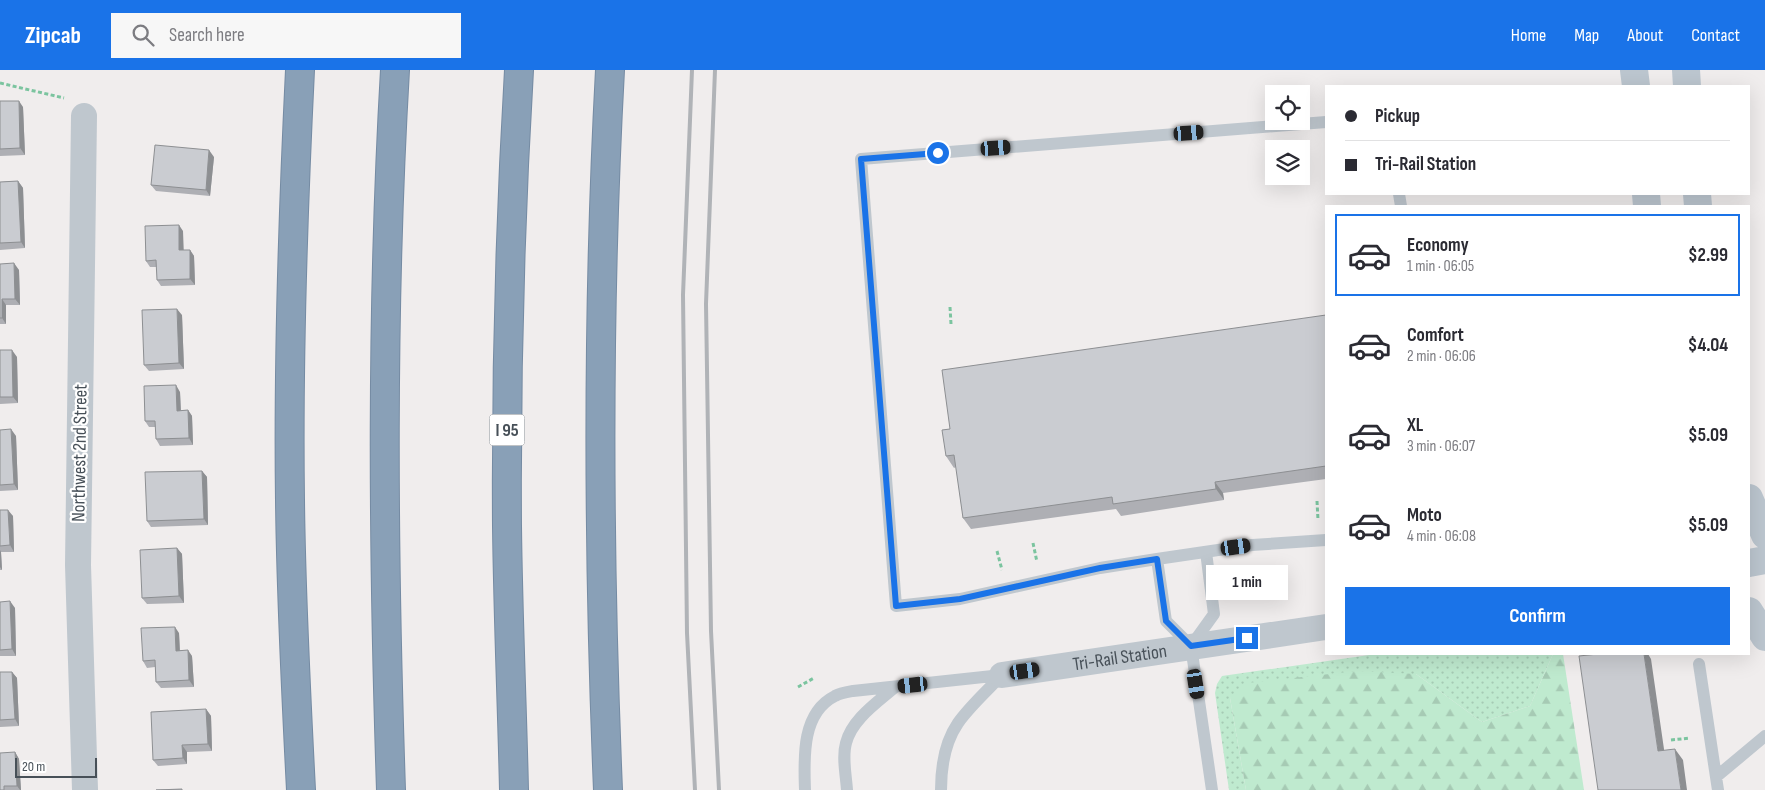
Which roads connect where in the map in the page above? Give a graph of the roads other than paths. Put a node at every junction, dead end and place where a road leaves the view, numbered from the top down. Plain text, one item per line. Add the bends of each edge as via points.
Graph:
1 (300, 70) edge
2 (395, 70) edge
3 (519, 70) edge
4 (610, 70) edge
5 (1634, 70) edge
6 (1686, 70) edge
7 (1636, 85) edge
8 (1688, 85) edge
9 (84, 116) road end
10 (1325, 122) edge
11 (1750, 500) edge
12 (1765, 535) edge
13 (1325, 540) edge
14 (1206, 552) junction
15 (1157, 559) junction
16 (1765, 560) edge
17 (1750, 563) edge
18 (1750, 614) edge
19 (1325, 626) edge
20 (1765, 637) edge
21 (1191, 646) junction
22 (1699, 664) dead end
23 (1002, 675) junction
24 (895, 687) junction
25 (1765, 736) edge
26 (1717, 784) edge
27 (85, 790) edge
28 (301, 790) edge
29 (391, 790) edge
30 (514, 790) edge
31 (608, 790) edge
32 (805, 790) edge
33 (847, 790) edge
34 (941, 790) edge
35 (1212, 790) edge

1 - 28 highway via 292,299 290,500
2 - 29 highway via 390,154 384,455
3 - 30 highway, I 95 via 511,232 507,427
4 - 31 highway via 602,240 600,463
5 - 7 street
6 - 8 street
9 - 27 street, Northwest 2nd Street via 78,565
10 - 15 lane via 861,159 896,606 960,599 1100,568
11 - 12 street
13 - 14 lane
14 - 15 lane
14 - 21 lane via 1214,614
15 - 21 lane via 1166,621
16 - 17 street
18 - 20 street
19 - 21 street, Tri-Rail Station
21 - 23 street, Tri-Rail Station
21 - 35 lane
22 - 26 lane
23 - 24 lane
23 - 34 lane via 957,724 946,750
24 - 32 lane via 853,690 836,695 818,709 806,743
24 - 33 lane via 859,720 850,734 845,751
25 - 26 lane

